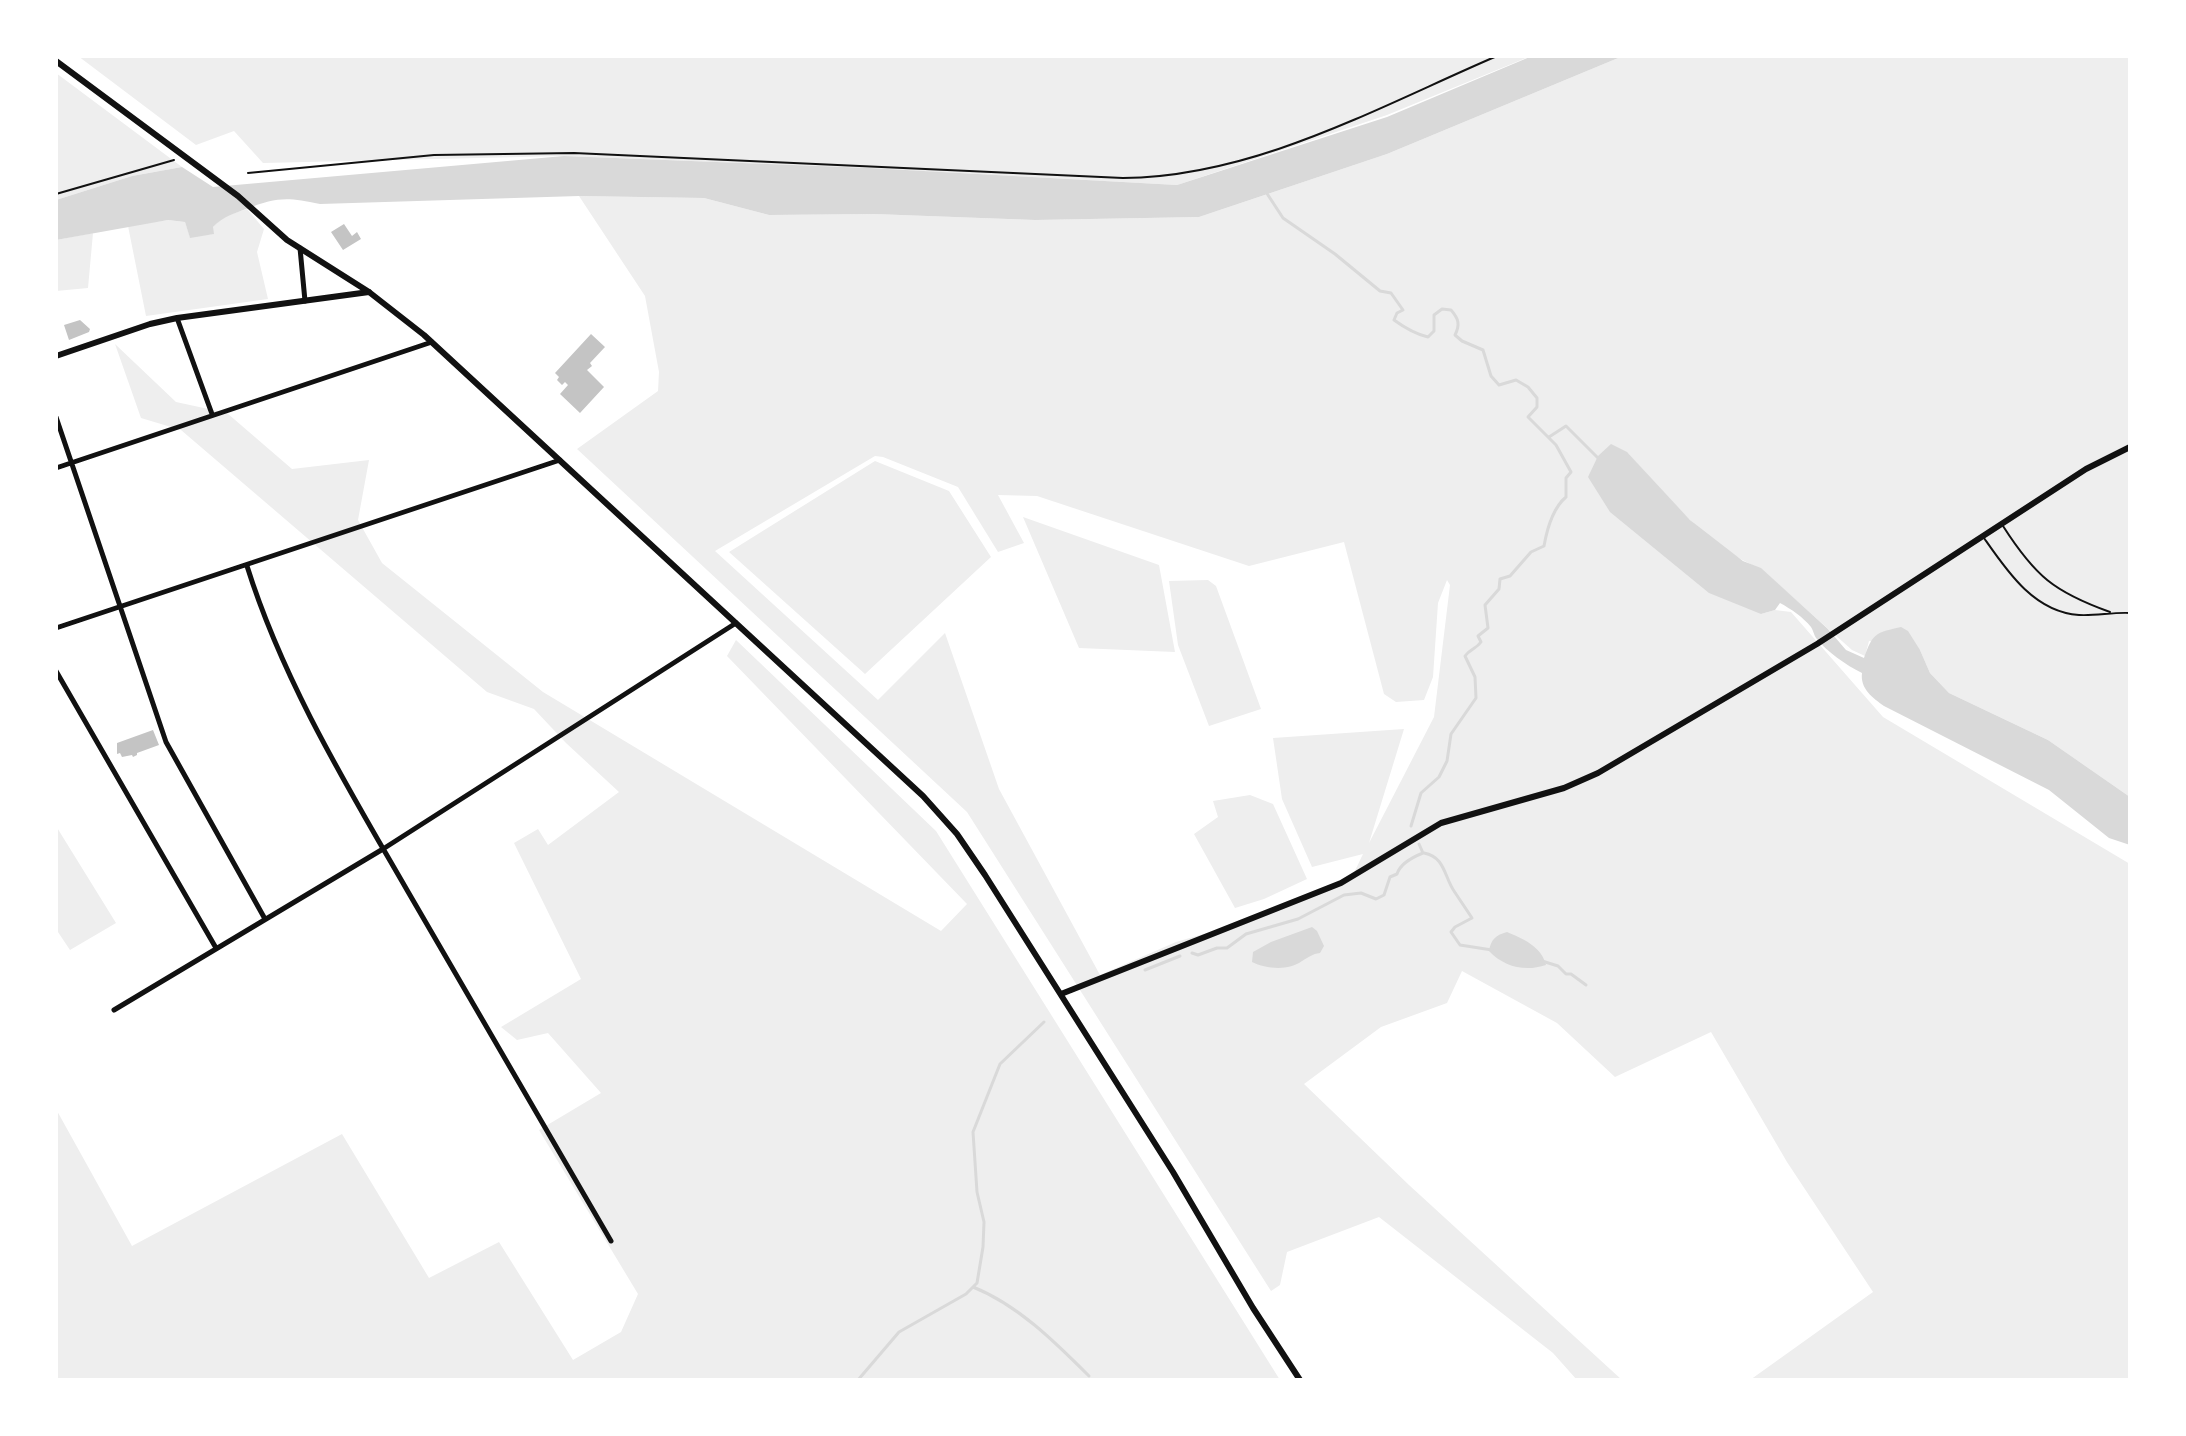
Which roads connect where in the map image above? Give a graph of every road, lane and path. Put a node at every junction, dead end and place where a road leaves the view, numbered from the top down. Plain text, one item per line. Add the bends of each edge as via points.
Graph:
1 (1497, 56) edge
2 (56, 61) edge
3 (178, 159) dead end
4 (248, 173) dead end
5 (56, 194) edge
6 (300, 248) junction
7 (369, 292) junction
8 (305, 301) junction
9 (177, 318) junction
10 (432, 342) junction
11 (56, 356) edge
12 (212, 414) junction
13 (56, 417) edge
14 (2130, 447) edge
15 (561, 460) junction
16 (71, 463) junction
17 (56, 468) edge
18 (2002, 525) junction
19 (1983, 537) junction
20 (247, 566) junction
21 (120, 608) junction
22 (2111, 612) junction
23 (2130, 613) edge
24 (737, 623) junction
25 (56, 628) edge
26 (56, 671) edge
27 (383, 849) junction
28 (265, 919) junction
29 (216, 948) junction
30 (1061, 994) junction
31 (114, 1010) dead end
32 (611, 1241) dead end
33 (1300, 1380) edge

1 - 4 path via 1306,139 1162,178 574,153 434,155
2 - 6 main road
3 - 5 path
6 - 7 main road
6 - 8 street
7 - 8 main road
7 - 10 main road
8 - 9 main road
9 - 11 main road
9 - 12 street
10 - 12 street
10 - 15 main road
12 - 16 street
13 - 16 street
14 - 18 main road via 2086,469
15 - 20 street
15 - 24 main road
16 - 17 street
16 - 21 street
18 - 19 main road
18 - 22 lane via 2047,581
19 - 22 lane via 2010,574 2049,607 2076,615
19 - 30 main road via 1817,644 1577,783 1441,823 1341,883
20 - 21 street
20 - 27 street via 286,672
21 - 25 street
21 - 28 street via 172,756
22 - 23 lane
24 - 27 street
24 - 30 main road via 941,815
26 - 29 street
27 - 28 street
27 - 32 street
28 - 29 street
29 - 31 street
30 - 33 main road

